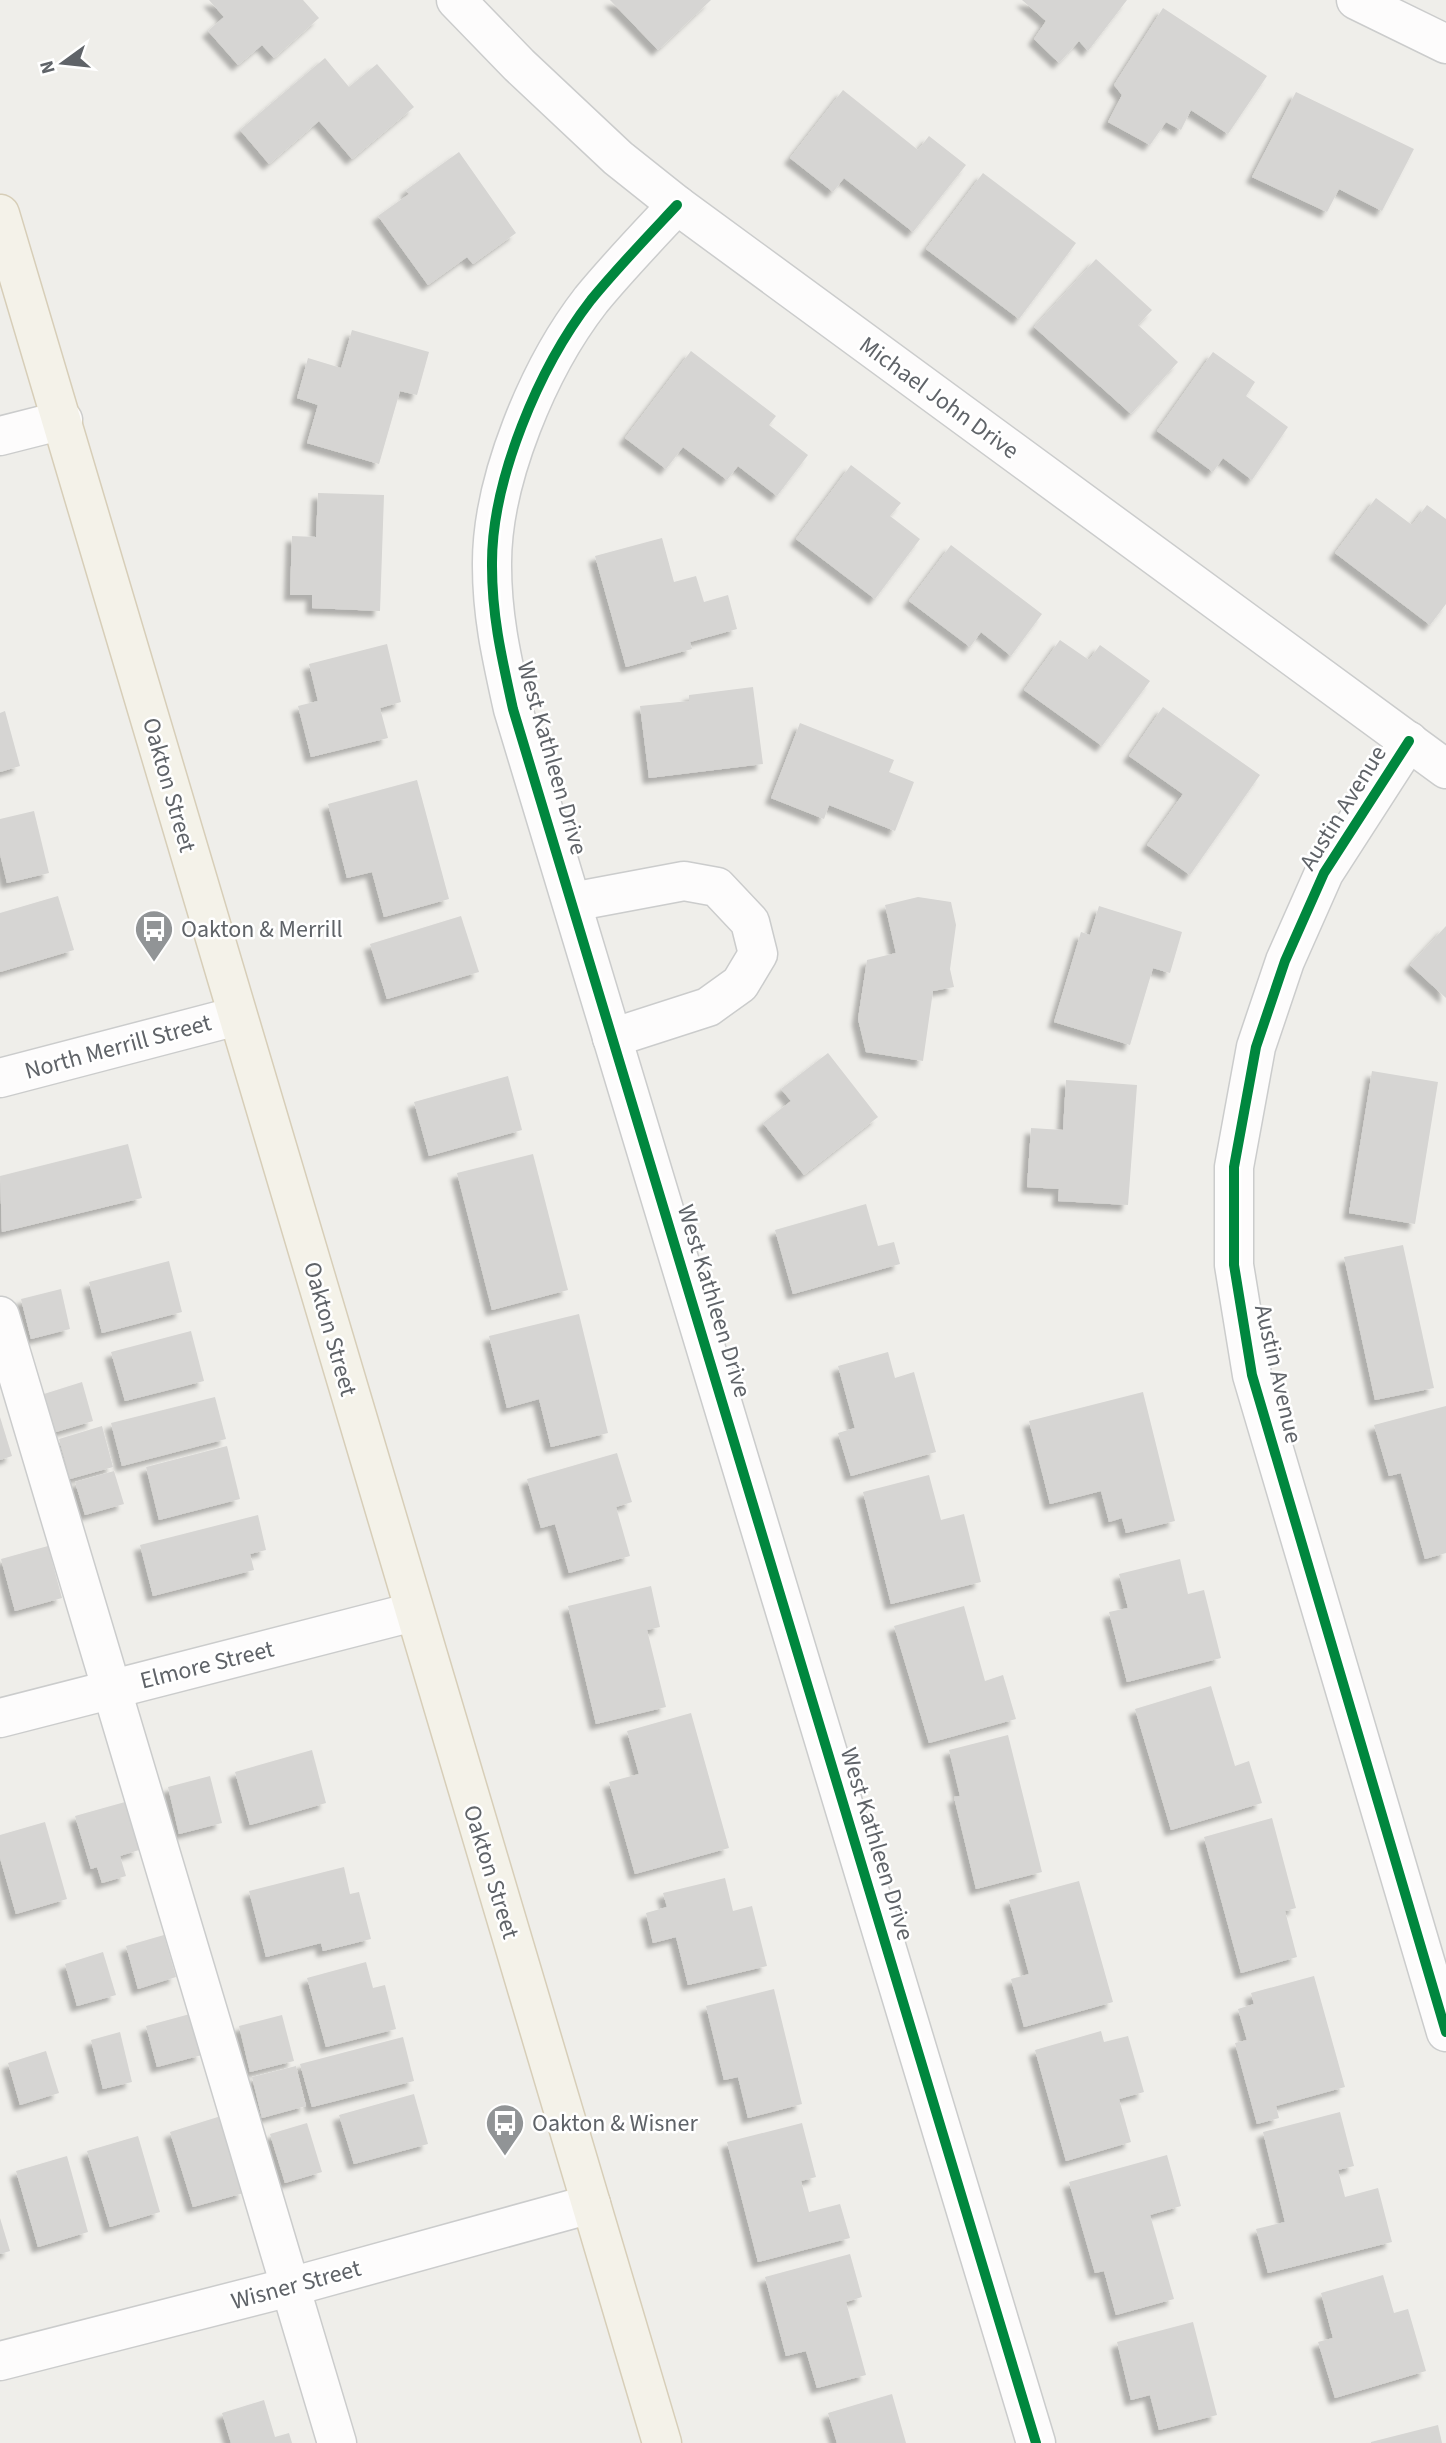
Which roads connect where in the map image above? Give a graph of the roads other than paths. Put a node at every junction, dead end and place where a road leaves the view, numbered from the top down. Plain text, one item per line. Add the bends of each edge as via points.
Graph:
1 (456, 0) edge
2 (1356, 0) edge
3 (1446, 44) edge
4 (677, 205) junction
5 (0, 214) edge
6 (63, 420) junction
7 (0, 436) edge
8 (1409, 741) junction
9 (1446, 769) edge
10 (572, 902) junction
11 (237, 1016) junction
12 (612, 1038) junction
13 (0, 1078) edge
14 (0, 1316) edge
15 (13, 1403) edge
16 (413, 1612) junction
17 (112, 1689) junction
18 (0, 1718) edge
19 (1446, 2032) edge
20 (591, 2204) junction
21 (290, 2287) junction
22 (0, 2361) edge
23 (337, 2443) edge
24 (662, 2443) edge
25 (1036, 2443) edge

1 - 4 street, Michael John Drive via 618,158
2 - 3 street
4 - 8 street, Michael John Drive
4 - 10 street, West Kathleen Drive via 591,301 555,356 525,415 500,495 492,564 496,635 513,709
5 - 6 main road, Oakton Street
6 - 7 street
6 - 11 main road, Oakton Street
8 - 9 street, Michael John Drive
8 - 19 street, Austin Avenue via 1324,873 1285,961 1256,1047 1234,1167 1234,1265 1252,1375
10 - 12 street, West Kathleen Drive
10 - 12 street via 684,881 718,887 750,922 758,954 740,984 708,1007
11 - 13 street, North Merrill Street
11 - 16 main road, Oakton Street
12 - 25 street, West Kathleen Drive
14 - 15 street
15 - 17 street
16 - 17 street, Elmore Street
16 - 20 main road, Oakton Street
17 - 18 street, Elmore Street
17 - 21 street
20 - 21 street, Wisner Street
20 - 24 main road, Oakton Street
21 - 22 street, Wisner Street
21 - 23 street

